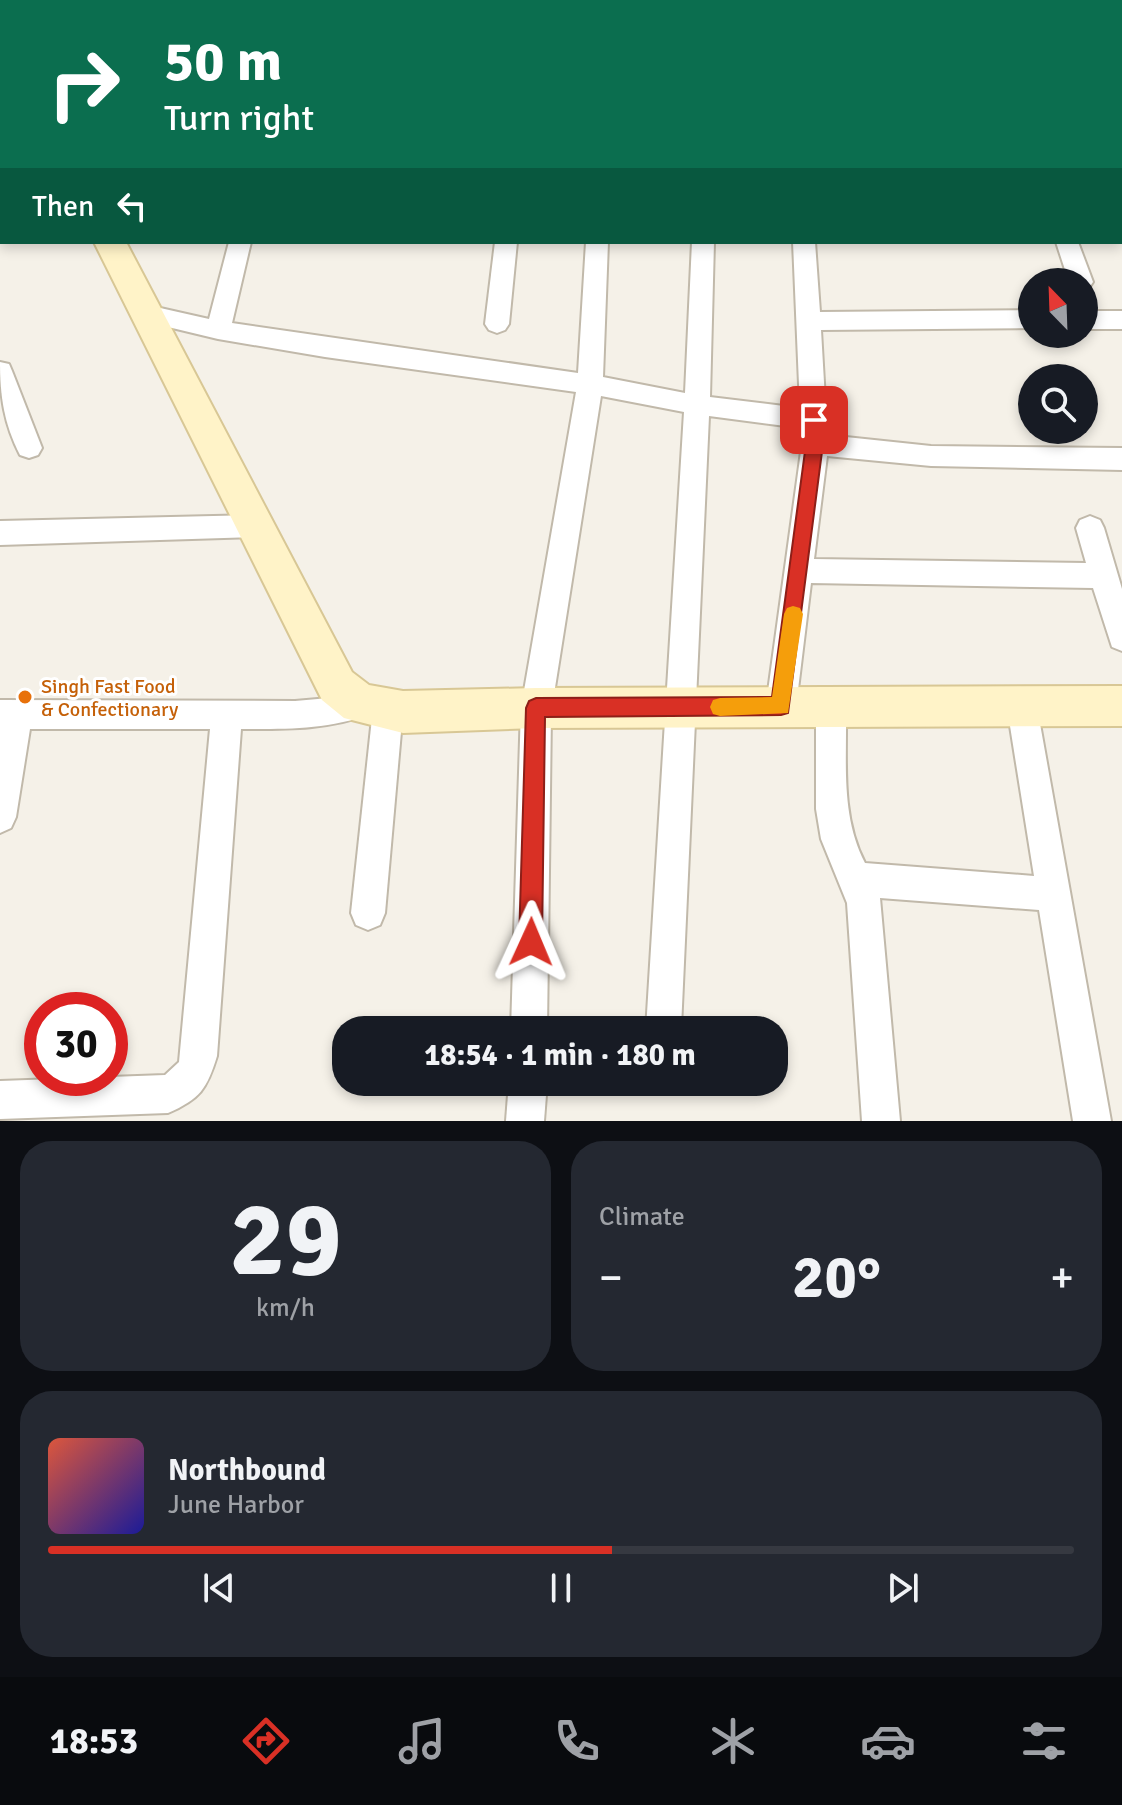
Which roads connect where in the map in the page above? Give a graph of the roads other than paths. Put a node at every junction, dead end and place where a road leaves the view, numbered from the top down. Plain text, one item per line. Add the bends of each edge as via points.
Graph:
1 (111, 244) edge
2 (240, 244) edge
3 (506, 244) edge
4 (597, 244) edge
5 (703, 244) edge
6 (804, 244) edge
7 (1068, 244) edge
8 (1076, 268) edge
9 (147, 314) junction
10 (1018, 319) edge
11 (1098, 320) edge
12 (1122, 320) edge
13 (808, 321) junction
14 (497, 324) dead end
15 (218, 330) junction
16 (0, 371) edge
17 (590, 384) junction
18 (697, 405) junction
19 (814, 432) junction
20 (29, 448) dead end
21 (1122, 459) edge
22 (256, 526) junction
23 (1090, 528) dead end
24 (0, 533) edge
25 (799, 571) junction
26 (1104, 576) junction
27 (1122, 638) edge
28 (781, 706) junction
29 (1122, 706) edge
30 (373, 707) junction
31 (831, 707) junction
32 (1022, 707) junction
33 (536, 708) junction
34 (678, 708) junction
35 (8, 714) edge
36 (227, 714) junction
37 (0, 817) edge
38 (857, 879) junction
39 (1053, 894) junction
40 (368, 913) dead end
41 (529, 1016) edge
42 (664, 1016) edge
43 (527, 1096) edge
44 (0, 1100) edge
45 (525, 1121) edge
46 (881, 1121) edge
47 (1092, 1121) edge

1 - 9 street
2 - 15 street
3 - 14 street
4 - 17 street
5 - 18 street
6 - 13 street
7 - 8 street
9 - 15 street
9 - 22 street
10 - 13 street
11 - 12 street
13 - 19 street
15 - 17 street
16 - 20 street
17 - 18 street
17 - 33 street
18 - 19 street
18 - 34 street
19 - 21 street via 945,456
19 - 25 street
22 - 24 street
22 - 30 street via 337,686
23 - 26 street
25 - 26 street
25 - 28 street
26 - 27 street
28 - 31 street
28 - 34 street
29 - 32 street
30 - 33 street via 403,712
30 - 36 street via 295,715
30 - 40 street
31 - 32 street
31 - 38 street via 836,838
32 - 39 street
33 - 34 street
33 - 41 street
34 - 42 street
35 - 36 street
35 - 37 street
36 - 44 street via 199,1056 193,1075 184,1088 168,1094
38 - 39 street
38 - 46 street via 866,915
39 - 47 street
43 - 45 street

